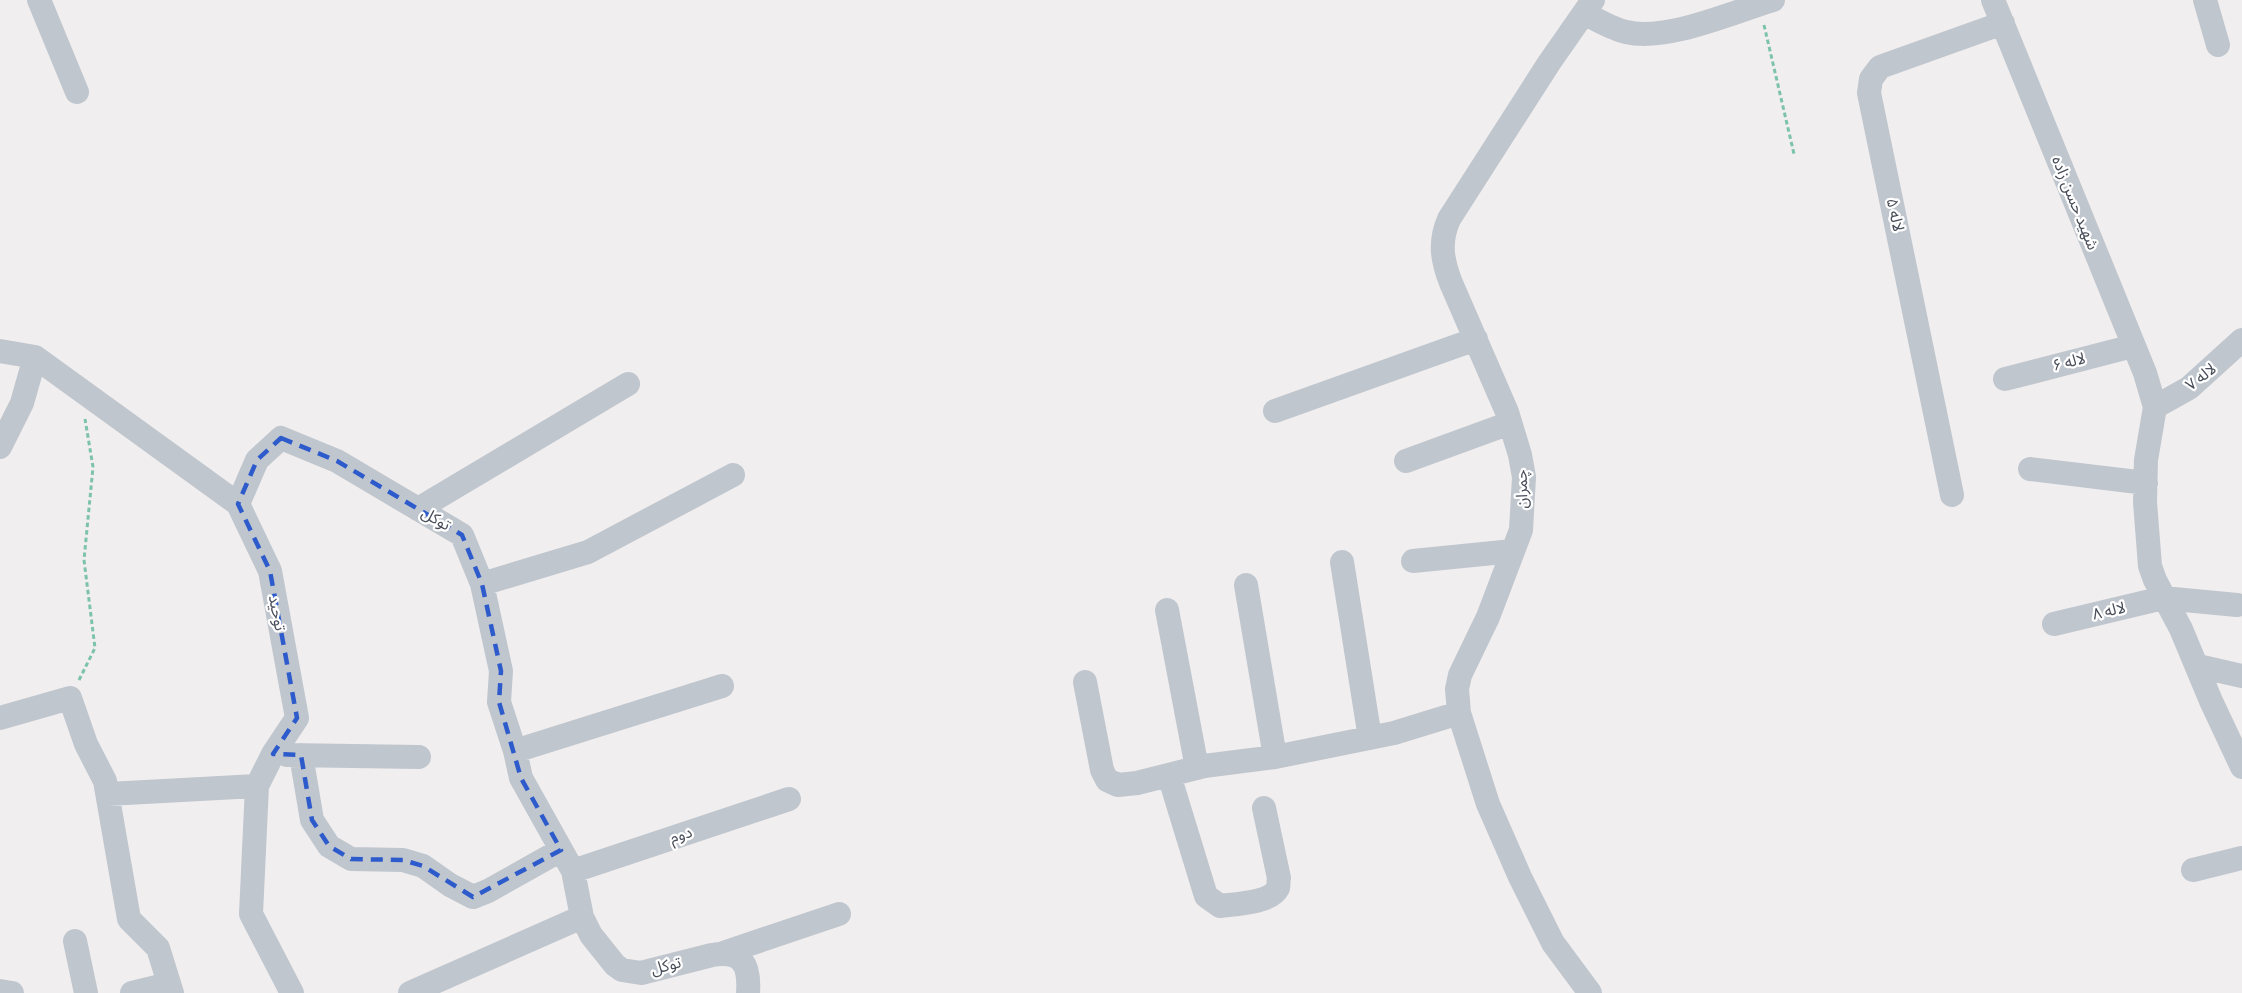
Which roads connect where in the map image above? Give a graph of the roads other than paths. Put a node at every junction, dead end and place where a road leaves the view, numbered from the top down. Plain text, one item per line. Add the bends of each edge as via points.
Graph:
1 (39, 0) edge
2 (1993, 0) edge
3 (2205, 0) edge
4 (1766, 2) edge
5 (1589, 7) edge
6 (2003, 22) junction
7 (2218, 45) dead end
8 (77, 92) dead end
9 (1476, 339) junction
10 (2242, 340) edge
11 (2133, 346) junction
12 (0, 351) edge
13 (35, 357) junction
14 (2005, 379) dead end
15 (628, 384) dead end
16 (2154, 407) junction
17 (1275, 411) dead end
18 (1510, 423) junction
19 (0, 447) edge
20 (1406, 461) dead end
21 (2030, 469) dead end
22 (733, 475) dead end
23 (2146, 483) junction
24 (1952, 495) dead end
25 (238, 504) junction
26 (418, 509) junction
27 (1513, 551) junction
28 (1413, 561) dead end
29 (1342, 562) dead end
30 (482, 584) junction
31 (1246, 585) dead end
32 (2163, 598) junction
33 (2237, 605) dead end
34 (1167, 610) dead end
35 (2054, 624) dead end
36 (2198, 666) junction
37 (2242, 675) edge
38 (1085, 682) dead end
39 (722, 686) dead end
40 (1459, 714) junction
41 (0, 718) edge
42 (1370, 738) junction
43 (515, 751) junction
44 (273, 754) junction
45 (301, 755) junction
46 (419, 757) dead end
47 (1275, 757) junction
48 (2242, 767) edge
49 (1197, 768) junction
50 (1169, 775) junction
51 (257, 786) junction
52 (108, 794) junction
53 (789, 799) dead end
54 (1264, 808) dead end
55 (561, 850) junction
56 (2242, 858) edge
57 (2193, 870) dead end
58 (573, 871) junction
59 (839, 914) dead end
60 (582, 916) junction
61 (75, 941) dead end
62 (723, 953) junction
63 (171, 989) edge
64 (0, 991) edge
65 (12, 993) edge
66 (86, 993) edge
67 (132, 993) edge
68 (292, 993) edge
69 (410, 993) edge
70 (748, 993) edge
71 (1590, 993) edge

1 - 8 street
2 - 6 street, شهید حسن زاده
3 - 7 street
4 - 5 street via 1673,32 1642,34 1624,32
5 - 9 street, چمران via 1536,83 1443,232 1444,265
6 - 11 street, شهید حسن زاده
6 - 24 street, لاله ۵ via 1880,67 1871,79 1869,93
9 - 17 street
9 - 18 street, چمران
10 - 16 street, لاله ۷ via 2189,387
11 - 14 street, لاله ۶
11 - 16 street, شهید حسن زاده
12 - 13 street, توحید
13 - 19 street via 22,403
13 - 25 street, توحید
15 - 26 street
16 - 23 street
18 - 20 street
18 - 27 street, چمران via 1524,477 1521,530
21 - 23 street
22 - 30 street via 588,552
23 - 32 street via 2151,566
25 - 26 street, توکل via 257,460 281,438 337,461
25 - 44 street, توحید via 270,571 297,718
26 - 30 street, توکل via 462,535
27 - 28 street
27 - 40 street, چمران via 1460,675
29 - 42 street
30 - 43 street, توکل via 501,671 499,702
31 - 47 street
32 - 33 street, لاله ۸
32 - 35 street, لاله ۸
32 - 36 street
34 - 49 street
36 - 37 street
36 - 48 street
38 - 50 street via 1107,780 1137,783
39 - 43 street
40 - 42 street
40 - 71 street, چمران via 1488,804 1520,877 1553,943
41 - 52 street via 70,698
42 - 47 street
43 - 55 street, توکل via 521,778
44 - 45 street
44 - 51 street, توحید
45 - 46 street
45 - 55 street via 312,820 329,846 351,859 403,860 423,866 473,897
47 - 49 street
49 - 50 street
50 - 54 street via 1206,896 1220,906 1270,896 1278,888
51 - 52 street
51 - 68 street, توحید via 251,915
52 - 63 street via 129,919 158,948
53 - 58 street, دوم
55 - 58 street, توکل
56 - 57 street
58 - 60 street, توکل
59 - 62 street, توکل
60 - 62 street, توکل via 604,953 615,965 632,972
60 - 69 street
61 - 66 street
62 - 70 street via 738,956 746,965
63 - 67 street
64 - 65 street

